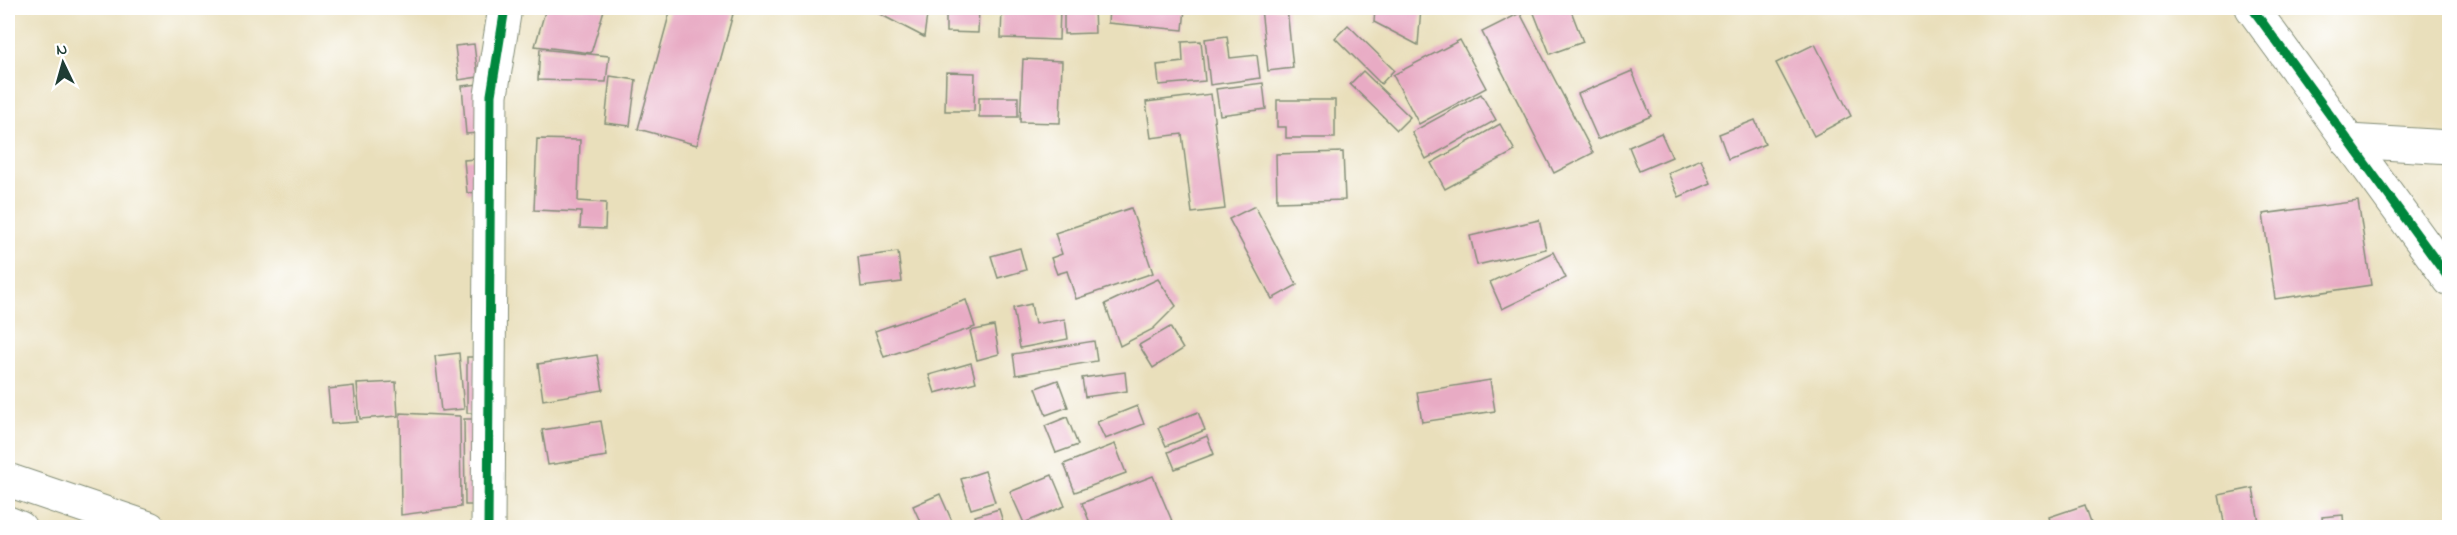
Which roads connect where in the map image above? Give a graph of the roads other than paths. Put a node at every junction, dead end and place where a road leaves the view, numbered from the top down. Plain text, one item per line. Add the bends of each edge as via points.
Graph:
1 (505, 8) edge
2 (2252, 8) edge
3 (2348, 141) junction
4 (2450, 147) edge
5 (2450, 280) edge
6 (8, 480) edge
7 (8, 523) edge
8 (20, 528) edge
9 (149, 528) edge
10 (488, 528) edge

1 - 10 main road via 491,95
2 - 3 main road
3 - 4 main road
3 - 5 main road
6 - 9 main road
7 - 8 main road

